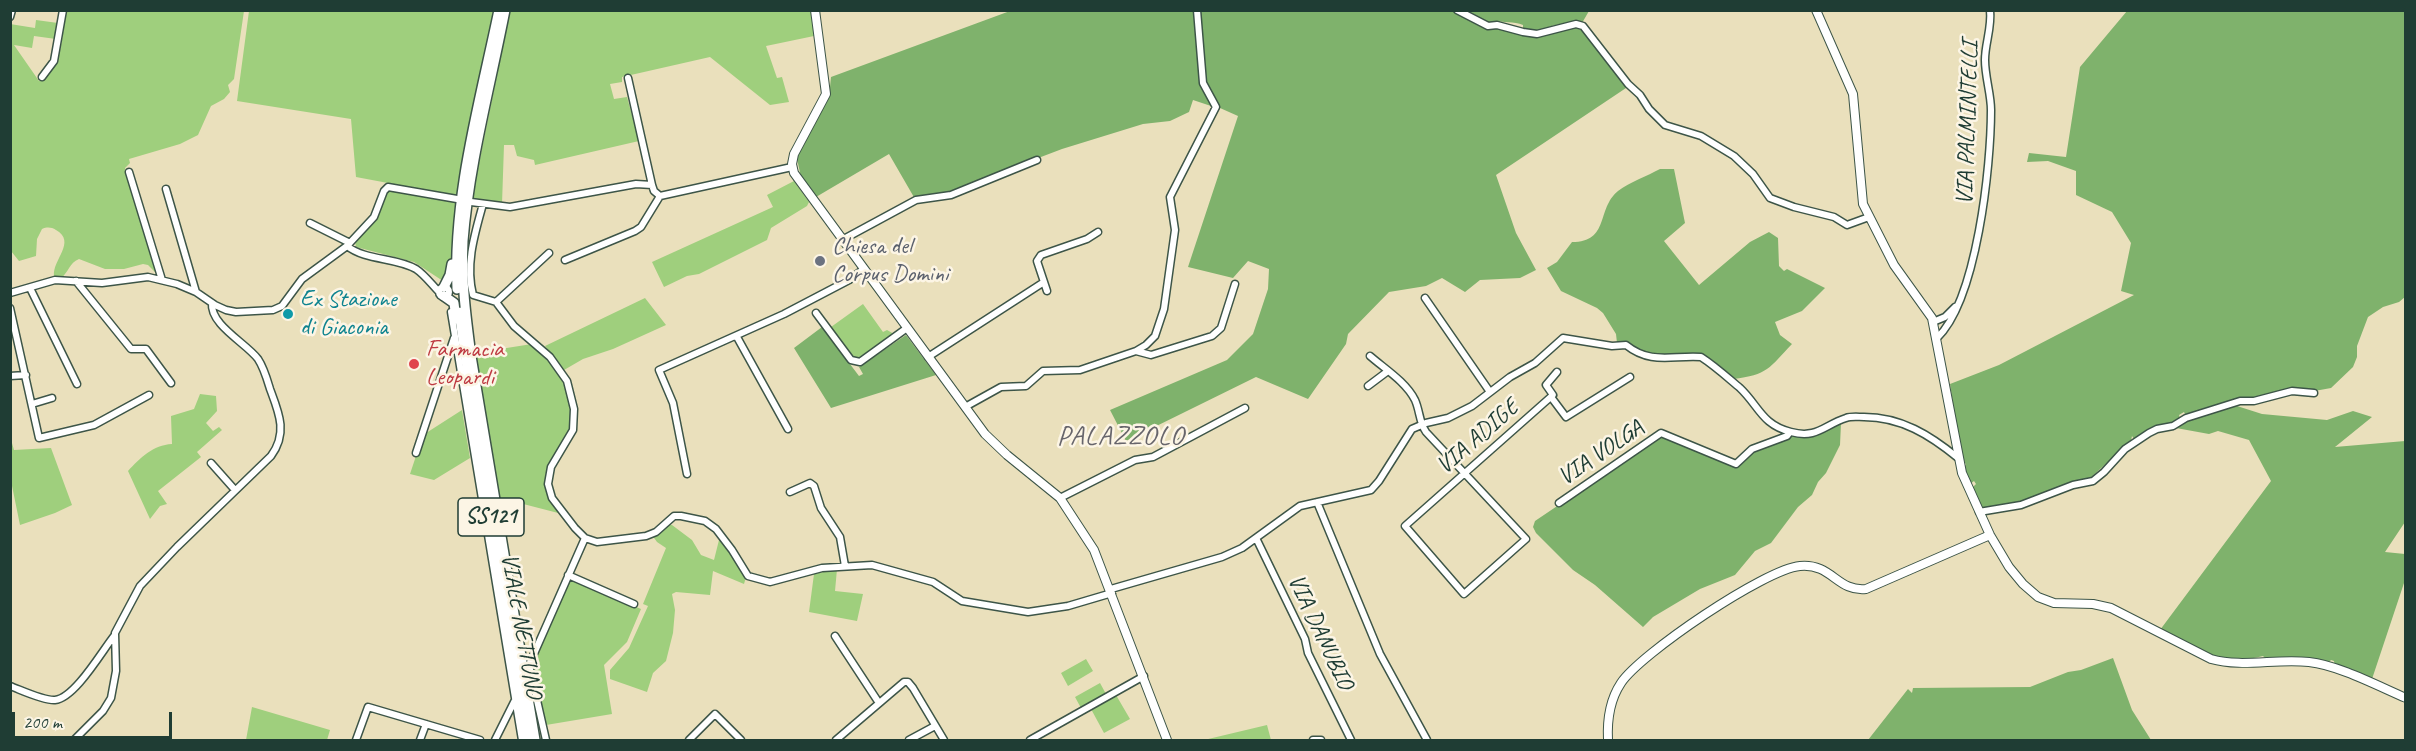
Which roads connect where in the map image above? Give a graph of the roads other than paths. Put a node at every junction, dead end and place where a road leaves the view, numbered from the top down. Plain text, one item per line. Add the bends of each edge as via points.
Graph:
1 (12, 10) edge
2 (63, 10) edge
3 (499, 10) edge
4 (505, 10) edge
5 (815, 10) edge
6 (1197, 10) edge
7 (1457, 10) edge
8 (1816, 10) edge
9 (1990, 10) edge
10 (10, 17) edge
11 (42, 77) dead end
12 (628, 78) dead end
13 (1037, 160) dead end
14 (792, 167) junction
15 (129, 172) dead end
16 (652, 185) junction
17 (166, 189) dead end
18 (660, 196) junction
19 (457, 199) dead end
20 (471, 202) dead end
21 (483, 204) junction
22 (1869, 217) junction
23 (310, 223) dead end
24 (458, 223) junction
25 (1098, 232) dead end
26 (842, 240) junction
27 (349, 244) junction
28 (549, 253) dead end
29 (565, 260) dead end
30 (864, 269) junction
31 (162, 280) junction
32 (76, 281) junction
33 (1044, 282) junction
34 (1235, 284) dead end
35 (30, 288) junction
36 (1047, 291) dead end
37 (196, 292) junction
38 (10, 293) edge
39 (450, 294) junction
40 (1425, 298) dead end
41 (496, 302) junction
42 (212, 303) junction
43 (1958, 305) junction
44 (10, 308) edge
45 (816, 313) dead end
46 (1933, 322) junction
47 (907, 328) junction
48 (738, 337) junction
49 (454, 338) junction
50 (1937, 338) junction
51 (1136, 351) junction
52 (1370, 356) dead end
53 (928, 357) junction
54 (1388, 371) junction
55 (1557, 372) dead end
56 (26, 375) junction
57 (10, 376) edge
58 (1630, 377) dead end
59 (171, 383) dead end
60 (77, 384) dead end
61 (1368, 386) dead end
62 (1490, 392) junction
63 (2314, 393) dead end
64 (149, 395) dead end
65 (1551, 397) junction
66 (52, 398) dead end
67 (32, 404) junction
68 (965, 407) junction
69 (1245, 408) dead end
70 (1421, 424) junction
71 (788, 429) dead end
72 (1790, 432) junction
73 (416, 453) dead end
74 (1958, 458) junction
75 (211, 463) dead end
76 (1464, 473) junction
77 (687, 474) dead end
78 (235, 490) junction
79 (790, 492) dead end
80 (1060, 498) junction
81 (1317, 502) junction
82 (1559, 503) dead end
83 (1979, 513) junction
84 (1990, 535) junction
85 (585, 538) junction
86 (1256, 538) junction
87 (845, 566) junction
88 (568, 575) junction
89 (1112, 591) junction
90 (634, 604) dead end
91 (114, 635) junction
92 (835, 636) dead end
93 (1144, 676) junction
94 (10, 686) edge
95 (2406, 698) edge
96 (515, 700) junction
97 (879, 703) junction
98 (426, 724) junction
99 (935, 726) junction
100 (1313, 740) edge
101 (74, 741) edge
102 (356, 741) edge
103 (420, 741) edge
104 (480, 741) edge
105 (495, 741) edge
106 (522, 741) edge
107 (528, 741) edge
108 (537, 741) edge
109 (546, 741) edge
110 (689, 741) edge
111 (741, 741) edge
112 (836, 741) edge
113 (909, 741) edge
114 (944, 741) edge
115 (1030, 741) edge
116 (1167, 741) edge
117 (1321, 741) edge
118 (1351, 741) edge
119 (1427, 741) edge
120 (1608, 741) edge

1 - 10 street
2 - 11 street via 54,61
3 - 24 main road, SS121
4 - 39 main road, SS121 via 468,200 464,242
5 - 14 street via 826,94 798,146
6 - 51 street via 1203,83 1216,107 1170,197 1175,230 1164,309 1155,336
7 - 22 street via 1488,26 1537,34 1580,24 1656,118 1665,125 1701,136 1734,156 1770,198 1834,217 1847,225
8 - 22 street via 1853,94 1861,197
9 - 43 street, VIA PALMINTELLI via 1985,64 1991,112 1982,221
12 - 16 street
13 - 26 street via 951,195 916,200
14 - 18 street
14 - 26 street
15 - 31 street
16 - 18 street
16 - 21 street via 636,184 510,207
17 - 37 street
18 - 29 street via 641,227
19 - 27 street via 388,187 374,217
20 - 21 street
21 - 39 street, VIALE NETTUNO via 471,249 471,282
22 - 46 street via 1894,265
23 - 27 street
24 - 39 main road, SS121
24 - 39 main road
25 - 33 street via 1039,258
26 - 30 street
27 - 39 street via 355,252 408,265
27 - 42 street via 302,279 280,307 236,312
28 - 41 street
30 - 47 street
30 - 48 street
31 - 32 street via 148,277 102,283
31 - 37 street
32 - 35 street via 55,280
32 - 59 street via 131,349 146,349
33 - 36 street
33 - 53 street
34 - 51 street via 1216,334 1151,355
35 - 38 street
35 - 60 street
37 - 42 street
39 - 41 street
39 - 49 street, VIALE NETTUNO
39 - 107 main road, SS121 via 465,357
39 - 108 main road, SS121 via 471,356
40 - 62 street
41 - 85 street via 514,326 550,357 567,381 574,408 573,430 551,467 548,484 552,498
42 - 78 street via 212,313 259,360 281,418 276,450
43 - 46 street
43 - 50 street, VIA PALMINTELLI via 1948,327
44 - 56 street
45 - 47 street via 856,362
46 - 50 street
47 - 53 street
48 - 71 street
48 - 77 street via 659,370 673,403
49 - 73 street
49 - 96 street, VIALE NETTUNO
50 - 74 street
51 - 68 street via 1080,370 1043,371 1026,386 1001,387
52 - 54 street
53 - 68 street
54 - 61 street
54 - 70 street via 1414,397
55 - 65 street, VIA ADIGE via 1546,384
56 - 57 street
56 - 67 street
58 - 65 street via 1566,417
62 - 70 street via 1457,415
62 - 72 street via 1535,363 1561,339 1622,344 1636,353 1659,359 1701,357 1740,388 1768,422
63 - 83 street via 2297,390 2240,401 2186,418 2149,433 2125,449 2093,481 2021,505
64 - 67 street via 94,425 39,438
65 - 76 street, VIA ADIGE
66 - 67 street
68 - 80 street via 995,444
69 - 80 street via 1153,457 1135,460
70 - 76 street
70 - 81 street via 1408,433 1371,490
72 - 74 street via 1814,434 1851,417 1890,419 1937,440
72 - 82 street, VIA VOLGA via 1752,449 1736,464 1661,433
74 - 83 street
75 - 78 street
76 - 76 street, VIA ADIGE via 1405,526 1464,594 1526,539
78 - 91 street via 147,577
79 - 87 street via 810,483 814,486 820,508 840,537
80 - 89 street via 1094,550
81 - 86 street via 1293,509
81 - 119 street via 1380,654
83 - 84 street
84 - 95 street via 2023,584 2047,601 2111,608 2219,662 2311,662
84 - 120 street via 1866,589 1850,588 1829,572 1809,566 1778,573 1729,600 1635,667 1619,687 1612,704
85 - 87 street via 597,542 638,538 681,516 711,524 752,579 776,581
85 - 88 street
86 - 89 street via 1222,556
86 - 118 street, VIA DANUBIO
87 - 89 street via 885,568 933,582 962,601 1028,612 1068,606
88 - 90 street
88 - 109 street via 529,665
89 - 93 street
91 - 94 street via 78,684 60,699
91 - 101 street via 117,671 111,698
92 - 97 street
93 - 115 street
93 - 116 street
96 - 105 street
96 - 106 street, VIALE NETTUNO
97 - 99 street via 908,682
97 - 112 street
98 - 102 street via 368,707
98 - 103 street
98 - 104 street
99 - 113 street
99 - 114 street
100 - 117 street
110 - 111 street via 715,714

